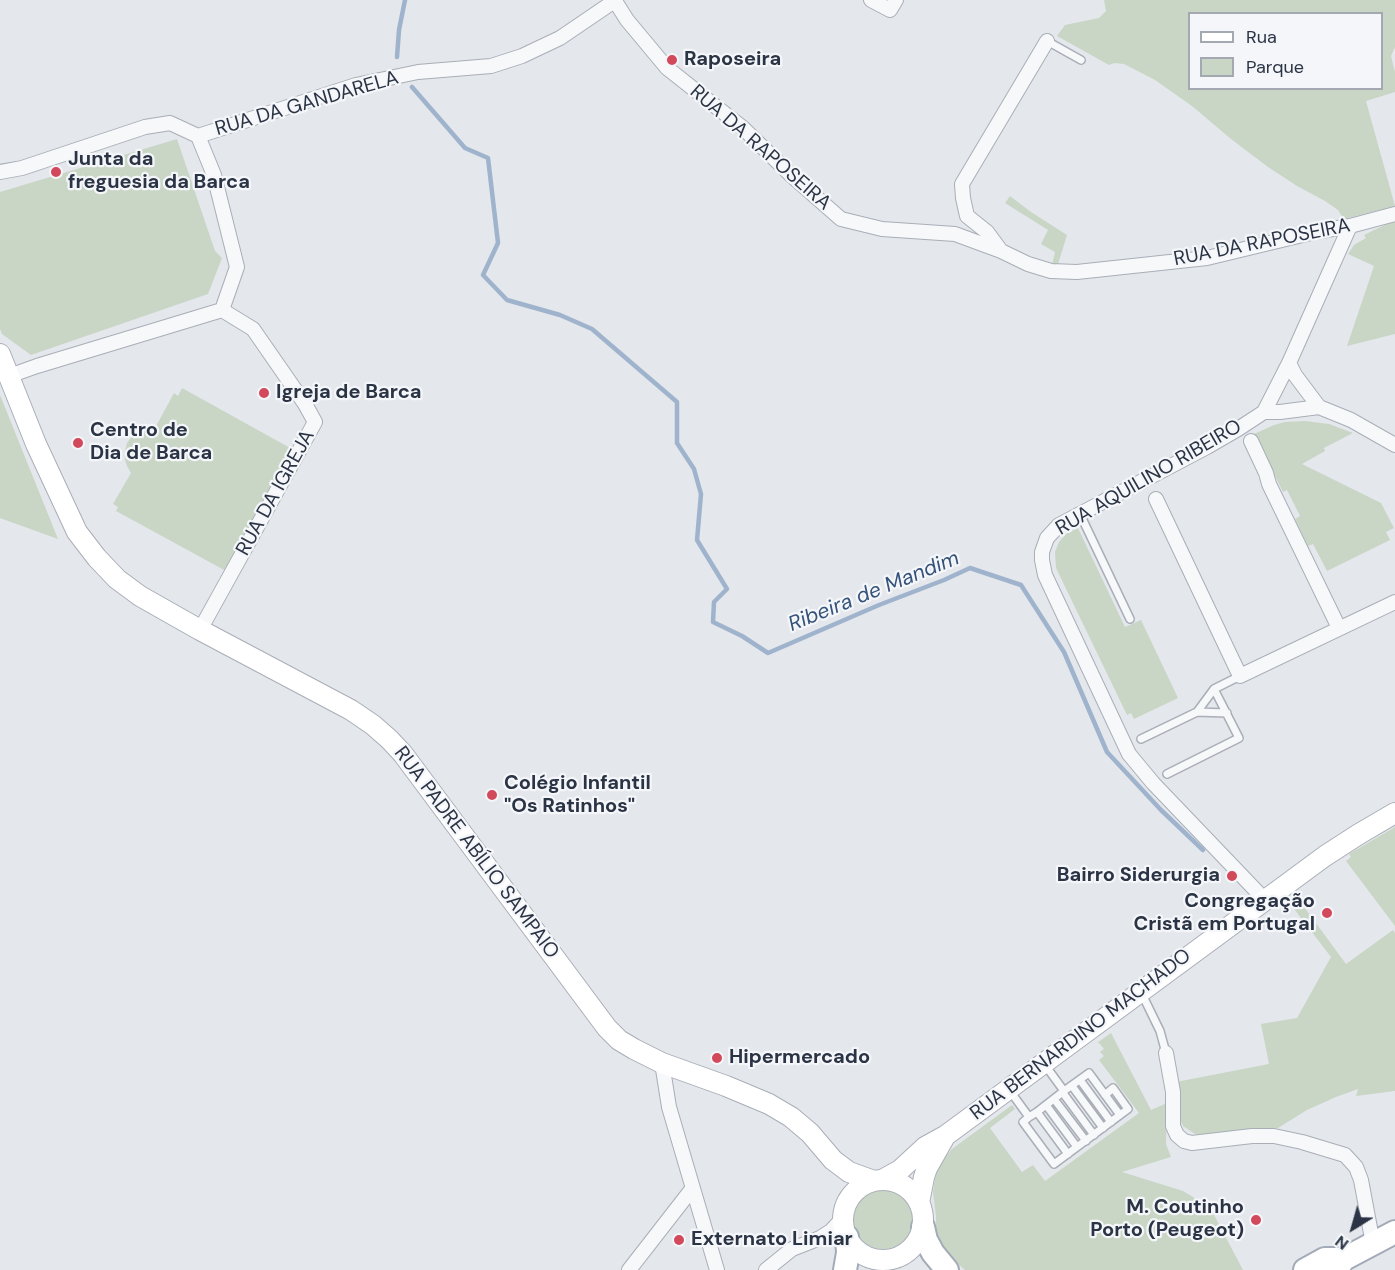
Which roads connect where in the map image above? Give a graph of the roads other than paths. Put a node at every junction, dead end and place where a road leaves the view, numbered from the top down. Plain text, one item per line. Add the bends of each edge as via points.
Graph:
1 (871, 0) edge
2 (896, 0) edge
3 (615, 1) edge
4 (1047, 41) joint
5 (1081, 60) dead end
6 (198, 136) junction
7 (0, 172) edge
8 (1395, 214) edge
9 (1350, 226) junction
10 (1001, 251) junction
11 (222, 310) junction
12 (0, 354) edge
13 (1289, 363) junction
14 (9, 376) junction
15 (1319, 407) junction
16 (1264, 412) junction
17 (1251, 441) dead end
18 (1395, 445) edge
19 (1156, 499) dead end
20 (1080, 514) junction
21 (1395, 602) edge
22 (1130, 619) dead end
23 (1339, 628) junction
24 (200, 630) junction
25 (1240, 676) junction
26 (1214, 688) junction
27 (1197, 712) junction
28 (1227, 713) junction
29 (1141, 739) dead end
30 (1167, 774) dead end
31 (1395, 813) edge
32 (1265, 900) junction
33 (1141, 991) junction
34 (1166, 1053) joint
35 (662, 1063) junction
36 (1043, 1063) junction
37 (1080, 1080) junction
38 (1072, 1086) junction
39 (1008, 1089) junction
40 (1064, 1092) junction
41 (1054, 1099) junction
42 (1046, 1105) junction
43 (1037, 1112) junction
44 (1029, 1117) junction
45 (1111, 1122) junction
46 (1103, 1128) junction
47 (1094, 1135) junction
48 (945, 1136) junction
49 (1086, 1141) junction
50 (1077, 1148) junction
51 (1068, 1154) junction
52 (832, 1160) junction
53 (878, 1181) junction
54 (692, 1189) junction
55 (919, 1203) junction
56 (845, 1220) junction
57 (923, 1227) junction
58 (1395, 1232) edge
59 (1372, 1244) junction
60 (911, 1249) junction
61 (873, 1263) edge
62 (1340, 1265) edge
63 (629, 1270) edge
64 (717, 1270) edge
65 (766, 1270) edge
66 (845, 1270) edge
67 (906, 1270) edge
68 (947, 1270) edge
69 (1305, 1270) edge

1 - 2 street via 890,10
3 - 6 street, RUA DA GANDARELA via 560,38 522,56 491,66 418,72 356,85
3 - 10 street, RUA DA RAPOSEIRA via 667,68 743,128 841,219 882,229 955,234
4 - 5 lane
4 - 10 street via 962,184 967,216 987,232
6 - 7 street via 170,123 146,127
6 - 11 street via 214,175 237,267
8 - 9 street, RUA DA RAPOSEIRA
9 - 10 street, RUA DA RAPOSEIRA via 1207,258 1077,272 1051,271
9 - 13 street, RUA AQUILINO RIBEIRO
11 - 14 street
11 - 24 street, RUA DA IGREJA via 253,329 315,422
12 - 14 street, RUA PADRE ABÍLIO SAMPAIO
13 - 15 street
13 - 16 street, RUA AQUILINO RIBEIRO
14 - 24 street, RUA PADRE ABÍLIO SAMPAIO via 77,531 97,558 140,596
15 - 16 street
15 - 18 street
16 - 20 street, RUA AQUILINO RIBEIRO
17 - 23 street
19 - 25 street
20 - 22 lane
20 - 32 street, RUA AQUILINO RIBEIRO via 1059,525 1047,538 1042,552 1043,567 1129,754
21 - 23 street
23 - 25 street
24 - 35 street, RUA PADRE ABÍLIO SAMPAIO via 351,710 389,739 607,1028 619,1040
25 - 26 lane
26 - 27 lane
26 - 28 lane
27 - 28 lane
27 - 29 lane
28 - 30 lane via 1239,738
31 - 32 street, RUA BERNARDINO MACHADO via 1343,844
32 - 33 street, RUA BERNARDINO MACHADO
33 - 34 lane
33 - 36 street, RUA BERNARDINO MACHADO
34 - 59 street via 1177,1135 1192,1143 1274,1136 1345,1155 1361,1180
35 - 52 street, RUA PADRE ABÍLIO SAMPAIO via 770,1104 810,1133
35 - 54 street via 669,1107
36 - 39 street, RUA BERNARDINO MACHADO
36 - 40 lane
37 - 38 lane
37 - 45 lane
37 - 45 lane via 1089,1073 1105,1095 1113,1089 1125,1104 1128,1109
38 - 40 lane
38 - 46 lane
39 - 44 lane
39 - 48 street, RUA BERNARDINO MACHADO
40 - 41 lane
40 - 47 lane
41 - 42 lane
41 - 49 lane
42 - 43 lane
42 - 50 lane
43 - 44 lane
43 - 51 lane
44 - 51 lane via 1023,1122 1054,1164
45 - 46 lane
46 - 47 lane
47 - 49 lane
48 - 53 street, RUA BERNARDINO MACHADO via 925,1147 900,1170
48 - 55 street, RUA BERNARDINO MACHADO via 927,1168
49 - 50 lane
50 - 51 lane
52 - 53 street via 849,1172
52 - 56 street via 842,1187
53 - 55 street via 904,1186
53 - 56 street via 862,1186 852,1195
54 - 63 street
54 - 64 street
55 - 57 street
56 - 61 street via 852,1245
56 - 65 street via 820,1238 792,1249
56 - 66 main road
57 - 60 street
57 - 68 main road via 933,1253
58 - 59 main road
59 - 62 main road
60 - 61 street
60 - 67 street
62 - 69 main road via 1325,1259

